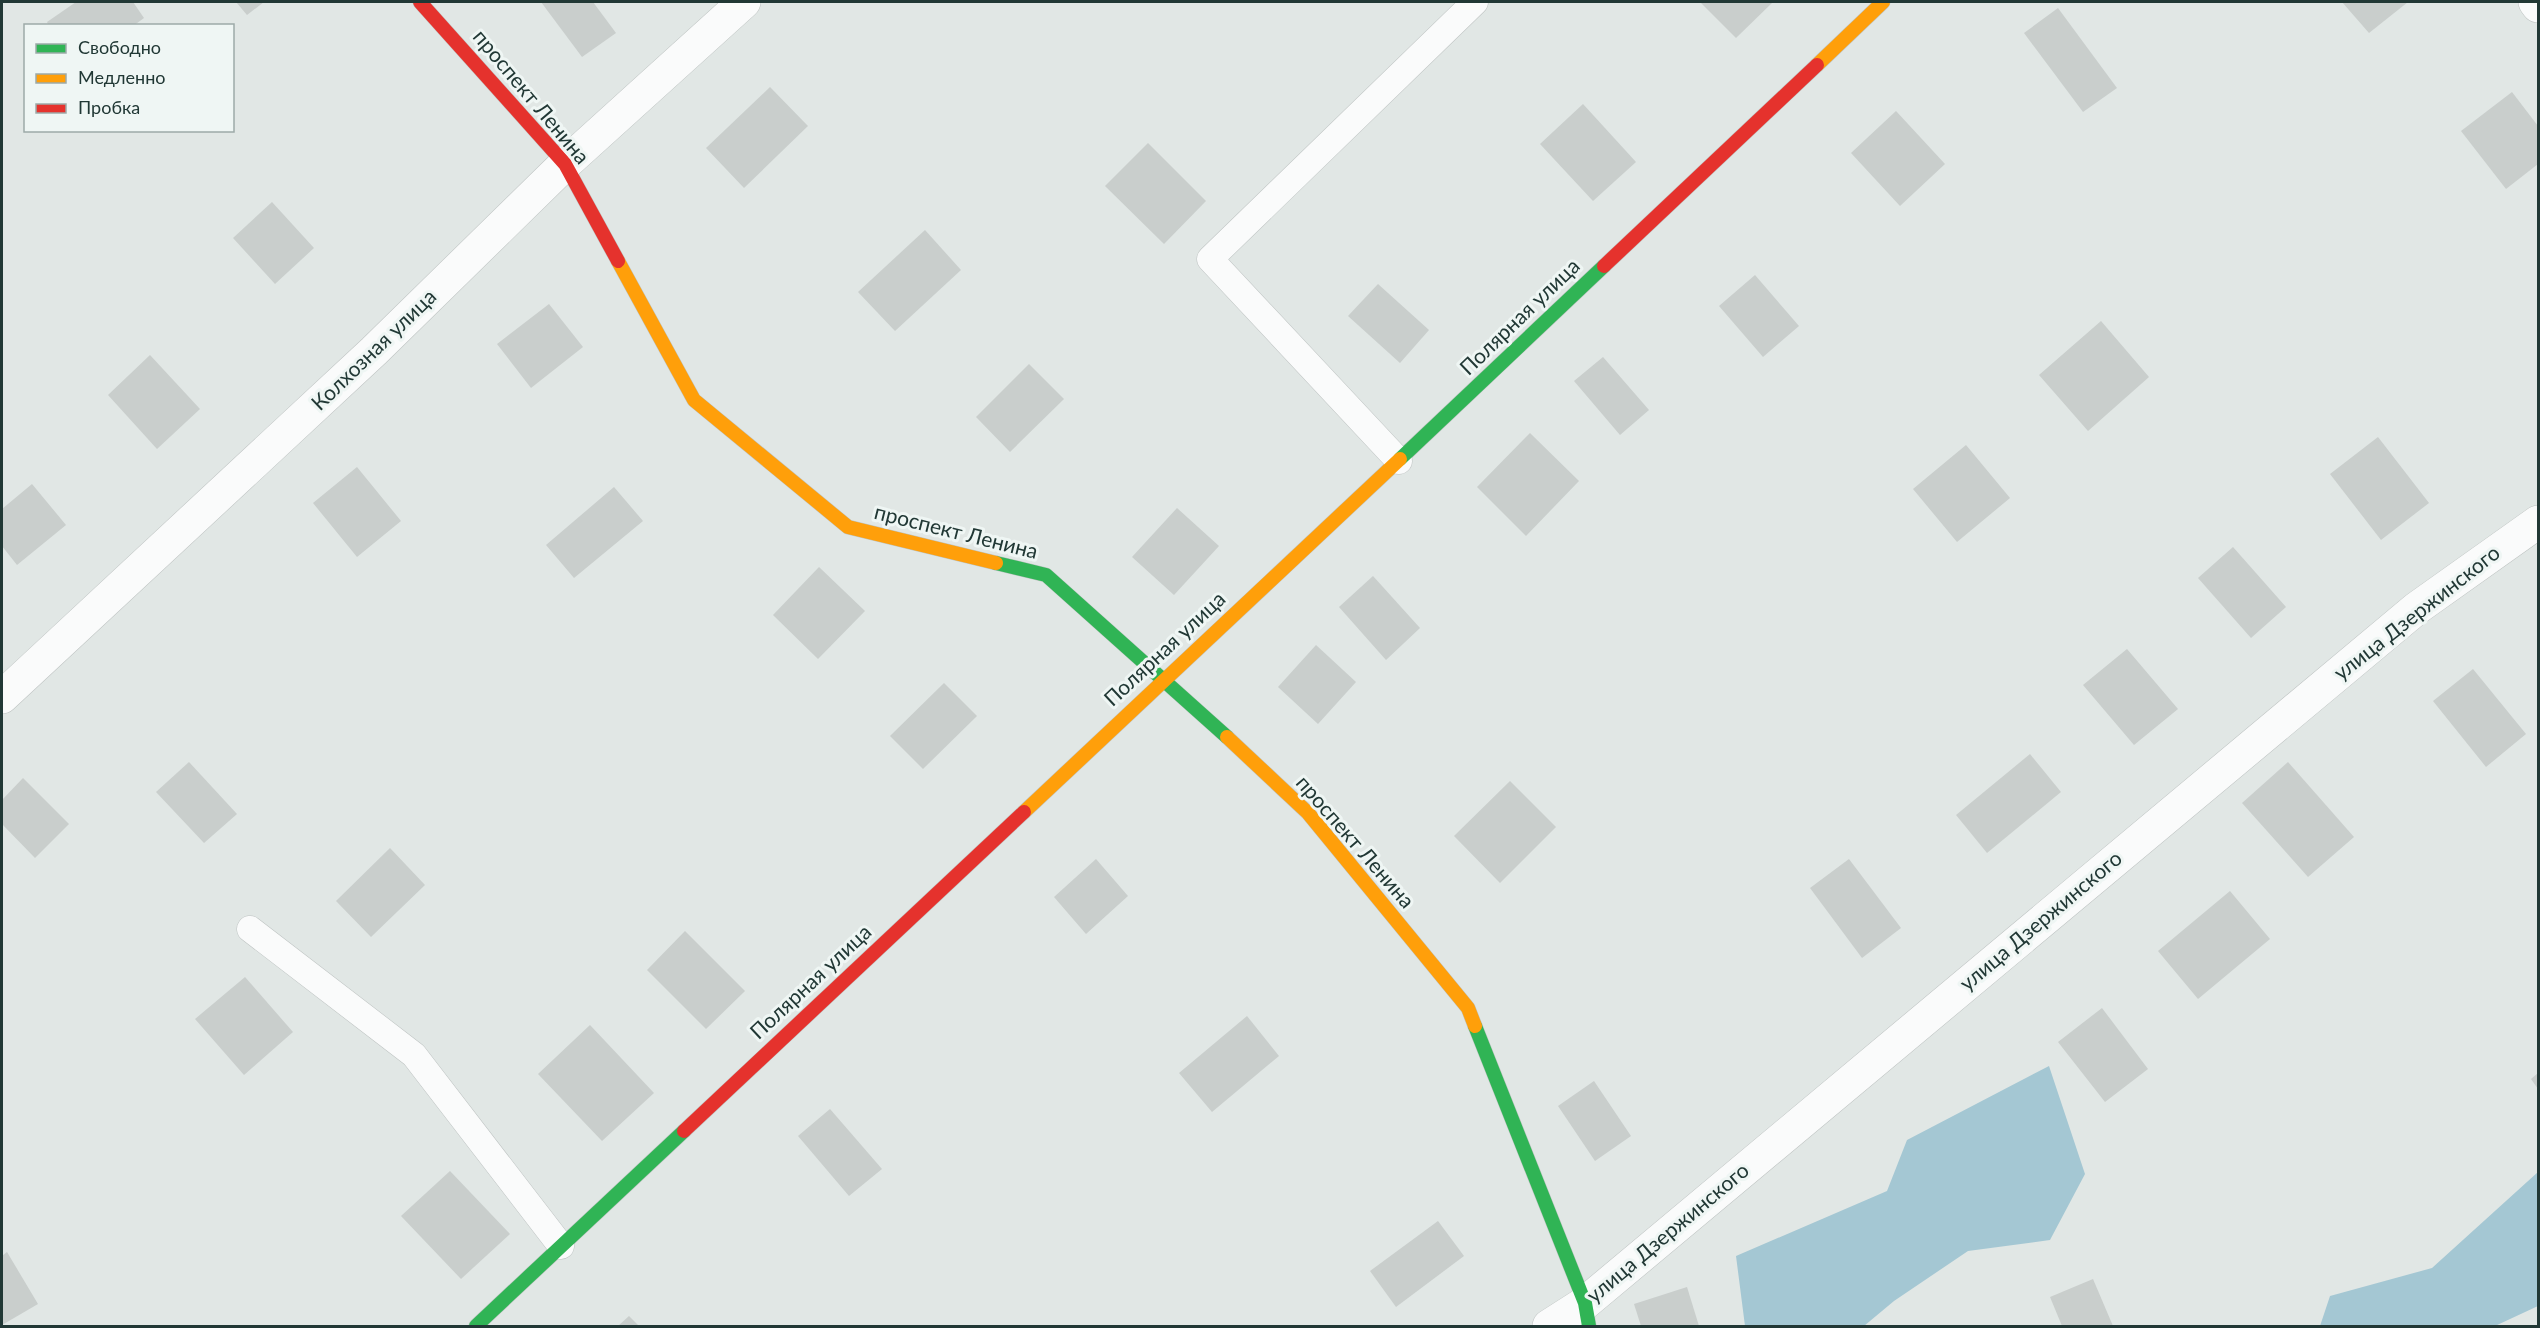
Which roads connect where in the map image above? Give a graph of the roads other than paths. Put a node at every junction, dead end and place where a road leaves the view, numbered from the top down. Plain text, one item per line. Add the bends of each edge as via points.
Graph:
1 (420, 2) edge
2 (744, 2) edge
3 (1475, 2) edge
4 (1883, 2) edge
5 (2535, 2) edge
6 (2538, 6) edge
7 (565, 164) junction
8 (1399, 461) junction
9 (2538, 522) edge
10 (1164, 678) junction
11 (2, 697) edge
12 (250, 929) dead end
13 (561, 1246) junction
14 (1587, 1315) edge
15 (476, 1326) edge
16 (1549, 1326) edge

1 - 7 street, проспект Ленина
2 - 7 street, Колхозная улица
3 - 8 lane via 1210,259
4 - 8 street, Полярная улица
5 - 6 street
7 - 10 street, проспект Ленина via 694,400 848,528 1046,575
7 - 11 street, Колхозная улица via 374,351
8 - 10 street, Полярная улица
9 - 14 street, улица Дзержинского via 2417,608
10 - 13 street, Полярная улица
10 - 14 street, проспект Ленина via 1308,813 1468,1008
12 - 13 lane via 414,1055
13 - 15 street, Полярная улица
14 - 16 street, улица Дзержинского

